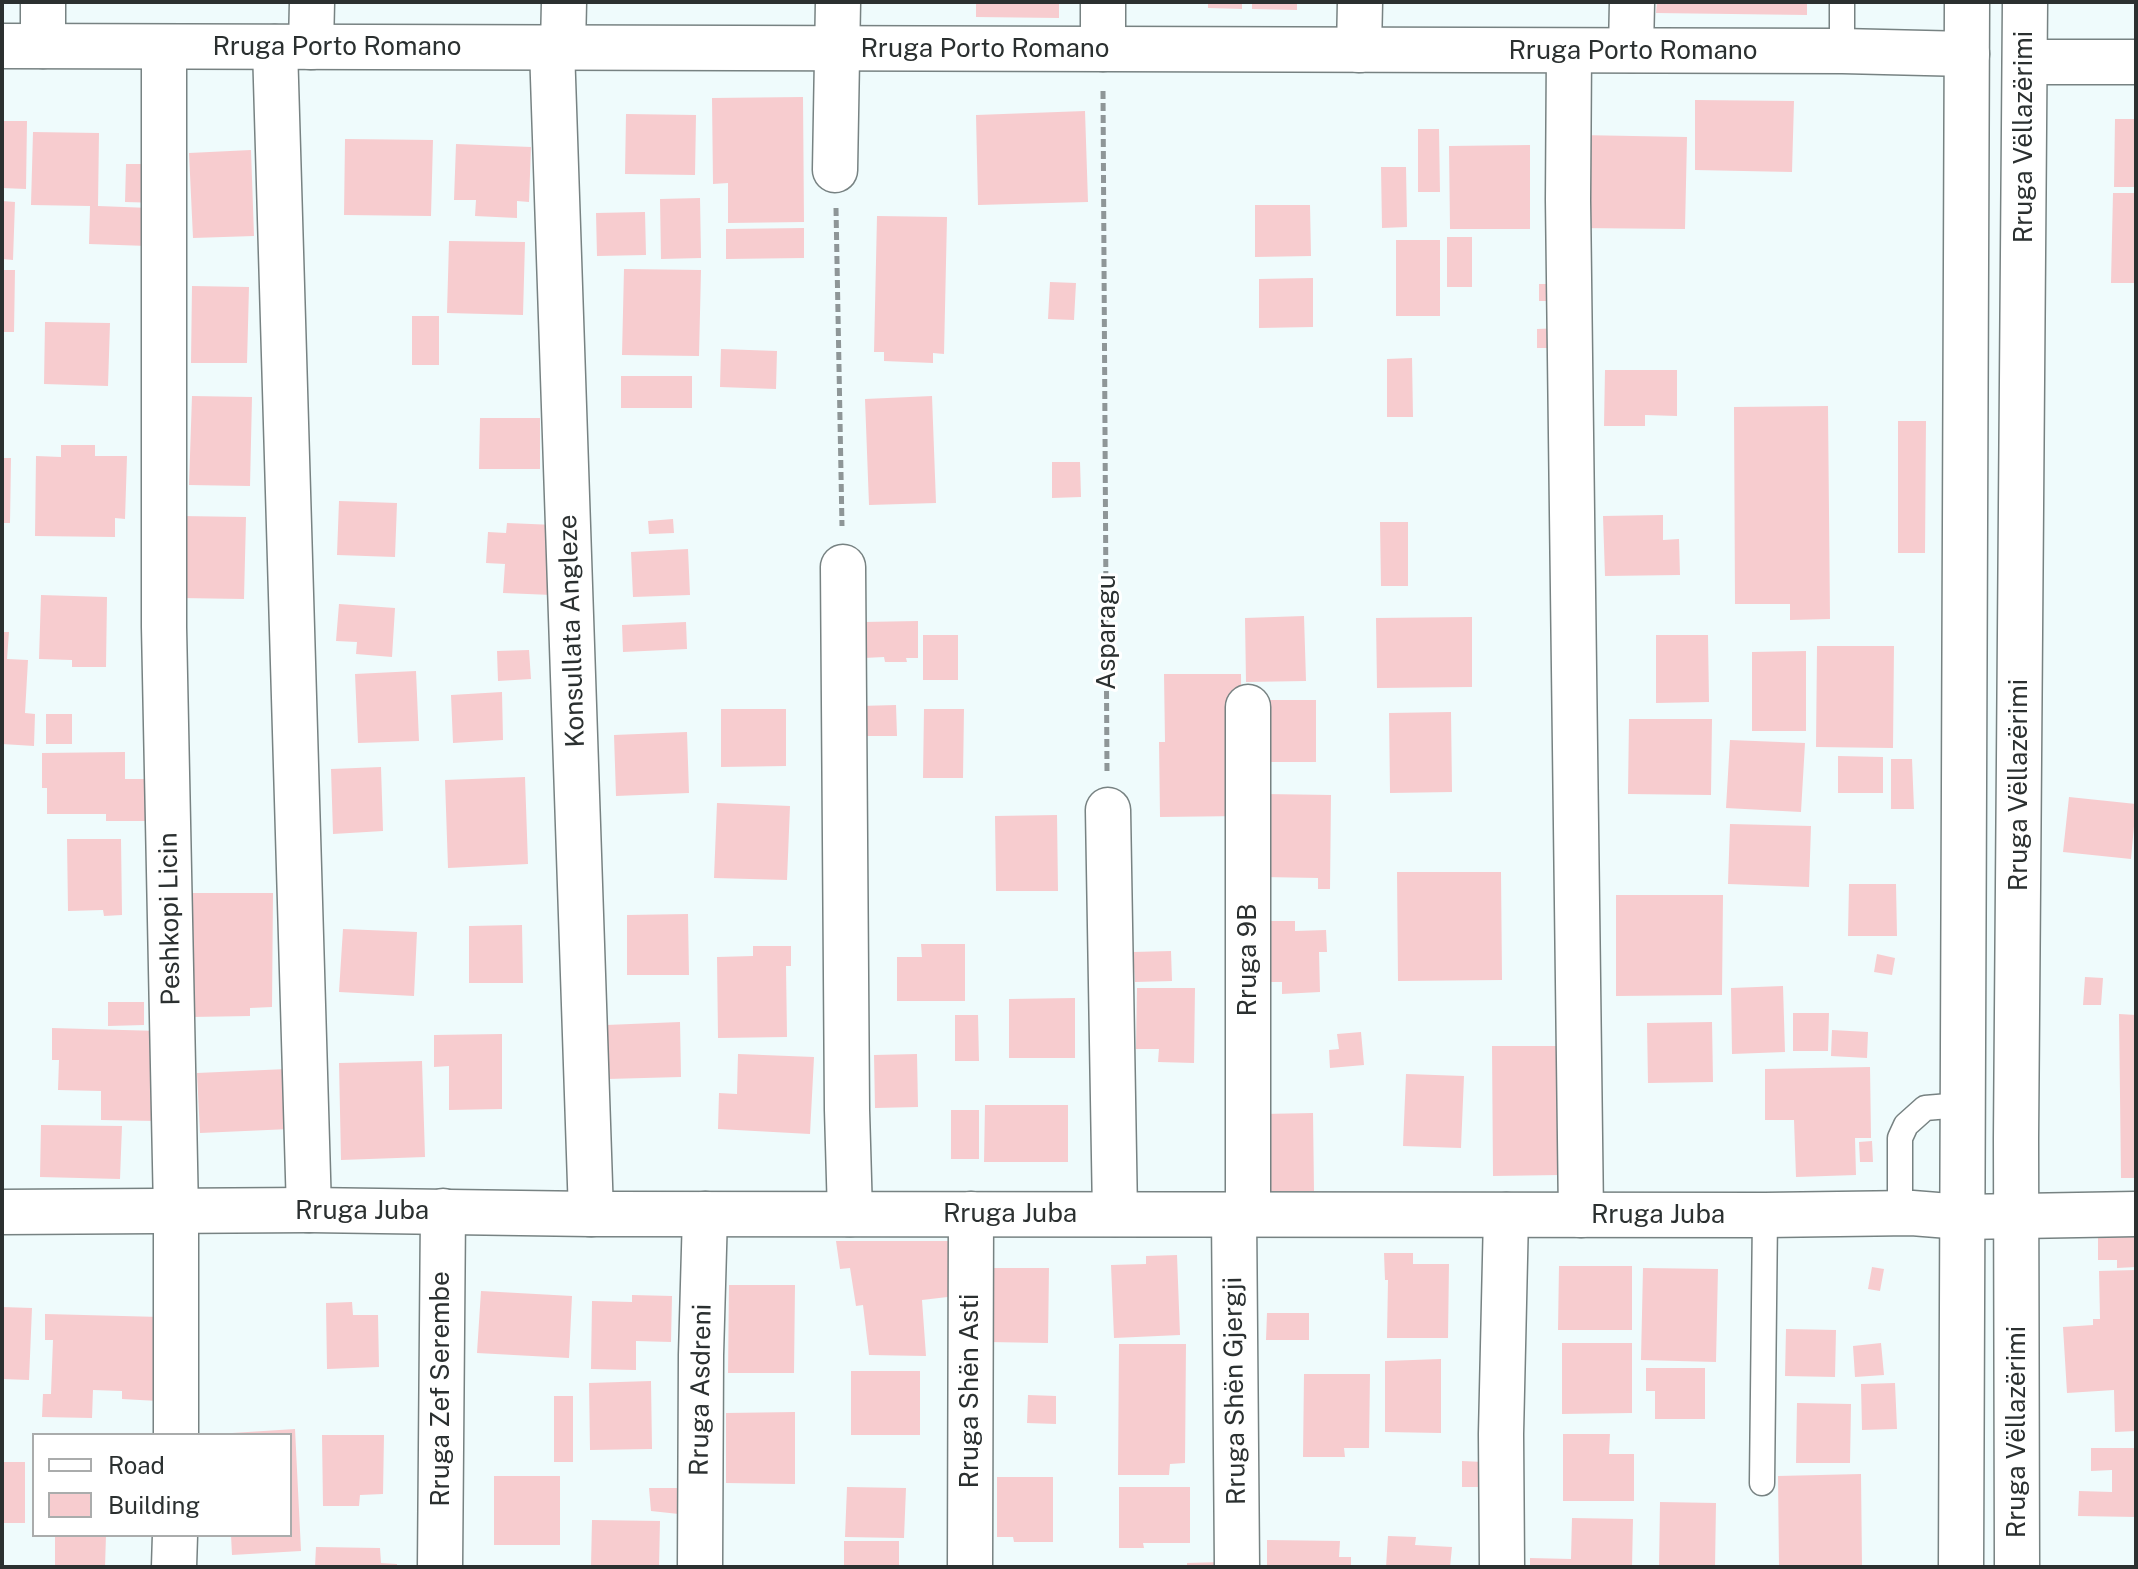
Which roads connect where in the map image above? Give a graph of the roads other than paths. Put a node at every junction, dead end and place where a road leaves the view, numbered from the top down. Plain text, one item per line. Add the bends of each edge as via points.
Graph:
1 (43, 2) edge
2 (312, 2) edge
3 (564, 2) edge
4 (838, 2) edge
5 (1103, 2) edge
6 (1360, 2) edge
7 (1632, 2) edge
8 (1842, 2) edge
9 (1967, 2) edge
10 (2025, 2) edge
11 (23, 46) edge
12 (164, 47) junction
13 (293, 47) junction
14 (558, 47) junction
15 (838, 49) junction
16 (1103, 49) junction
17 (1359, 50) junction
18 (1631, 50) junction
19 (1569, 51) junction
20 (1842, 51) junction
21 (1967, 54) junction
22 (2025, 62) junction
23 (2136, 62) edge
24 (835, 170) road end
25 (843, 567) road end
26 (1248, 707) dead end
27 (1108, 810) road end
28 (1961, 1105) junction
29 (309, 1210) junction
30 (443, 1211) junction
31 (2, 1212) edge
32 (176, 1212) junction
33 (1900, 1213) junction
34 (591, 1214) junction
35 (705, 1214) junction
36 (850, 1214) junction
37 (971, 1214) junction
38 (1115, 1214) junction
39 (1241, 1214) junction
40 (2136, 1214) edge
41 (1506, 1215) junction
42 (1581, 1215) junction
43 (1765, 1215) junction
44 (2018, 1216) junction
45 (1962, 1217) junction
46 (176, 1433) edge
47 (1762, 1483) dead end
48 (175, 1537) edge
49 (174, 1567) edge
50 (440, 1567) edge
51 (700, 1567) edge
52 (970, 1567) edge
53 (1237, 1567) edge
54 (1502, 1567) edge
55 (1961, 1567) edge
56 (2017, 1567) edge

1 - 11 street
2 - 13 street
3 - 14 street, Konsullata Angleze
4 - 15 street
5 - 16 street
6 - 17 street
7 - 18 street
8 - 20 lane
9 - 21 street
10 - 22 street, Rruga Vëllazërimi
11 - 12 street, Rruga Porto Romano
12 - 13 street, Rruga Porto Romano
12 - 32 street, Peshkopi Licin via 164,627
13 - 14 street, Rruga Porto Romano
13 - 29 street
14 - 15 street, Rruga Porto Romano
14 - 34 street, Konsullata Angleze
15 - 16 street, Rruga Porto Romano
15 - 24 street
16 - 17 street, Rruga Porto Romano
17 - 19 street, Rruga Porto Romano
18 - 19 street, Rruga Porto Romano
18 - 20 street, Rruga Porto Romano
19 - 42 street
20 - 21 street, Rruga Porto Romano
21 - 28 street
22 - 23 street
22 - 44 street, Rruga Vëllazërimi
25 - 36 street
26 - 39 street, Rruga 9B
27 - 38 street
28 - 33 lane via 1925,1108 1906,1125 1900,1138
28 - 45 street
29 - 30 street, Rruga Juba
29 - 32 street, Rruga Juba
30 - 34 street, Rruga Juba
30 - 50 street, Rruga Zef Serembe
31 - 32 street, Rruga Juba
32 - 46 street, Peshkopi Licin
33 - 43 street, Rruga Juba
33 - 45 street, Rruga Juba
34 - 35 street, Rruga Juba
35 - 36 street, Rruga Juba
35 - 51 street, Rruga Asdreni
36 - 37 street, Rruga Juba
37 - 38 street, Rruga Juba
37 - 52 street, Rruga Shën Asti
38 - 39 street, Rruga Juba
39 - 41 street, Rruga Juba
39 - 53 street, Rruga Shën Gjergji
40 - 44 street, Rruga Juba
41 - 42 street, Rruga Juba
41 - 54 street
42 - 43 street, Rruga Juba
43 - 47 lane
44 - 45 street, Rruga Juba
44 - 56 street, Rruga Vëllazërimi
45 - 55 street
48 - 49 street

